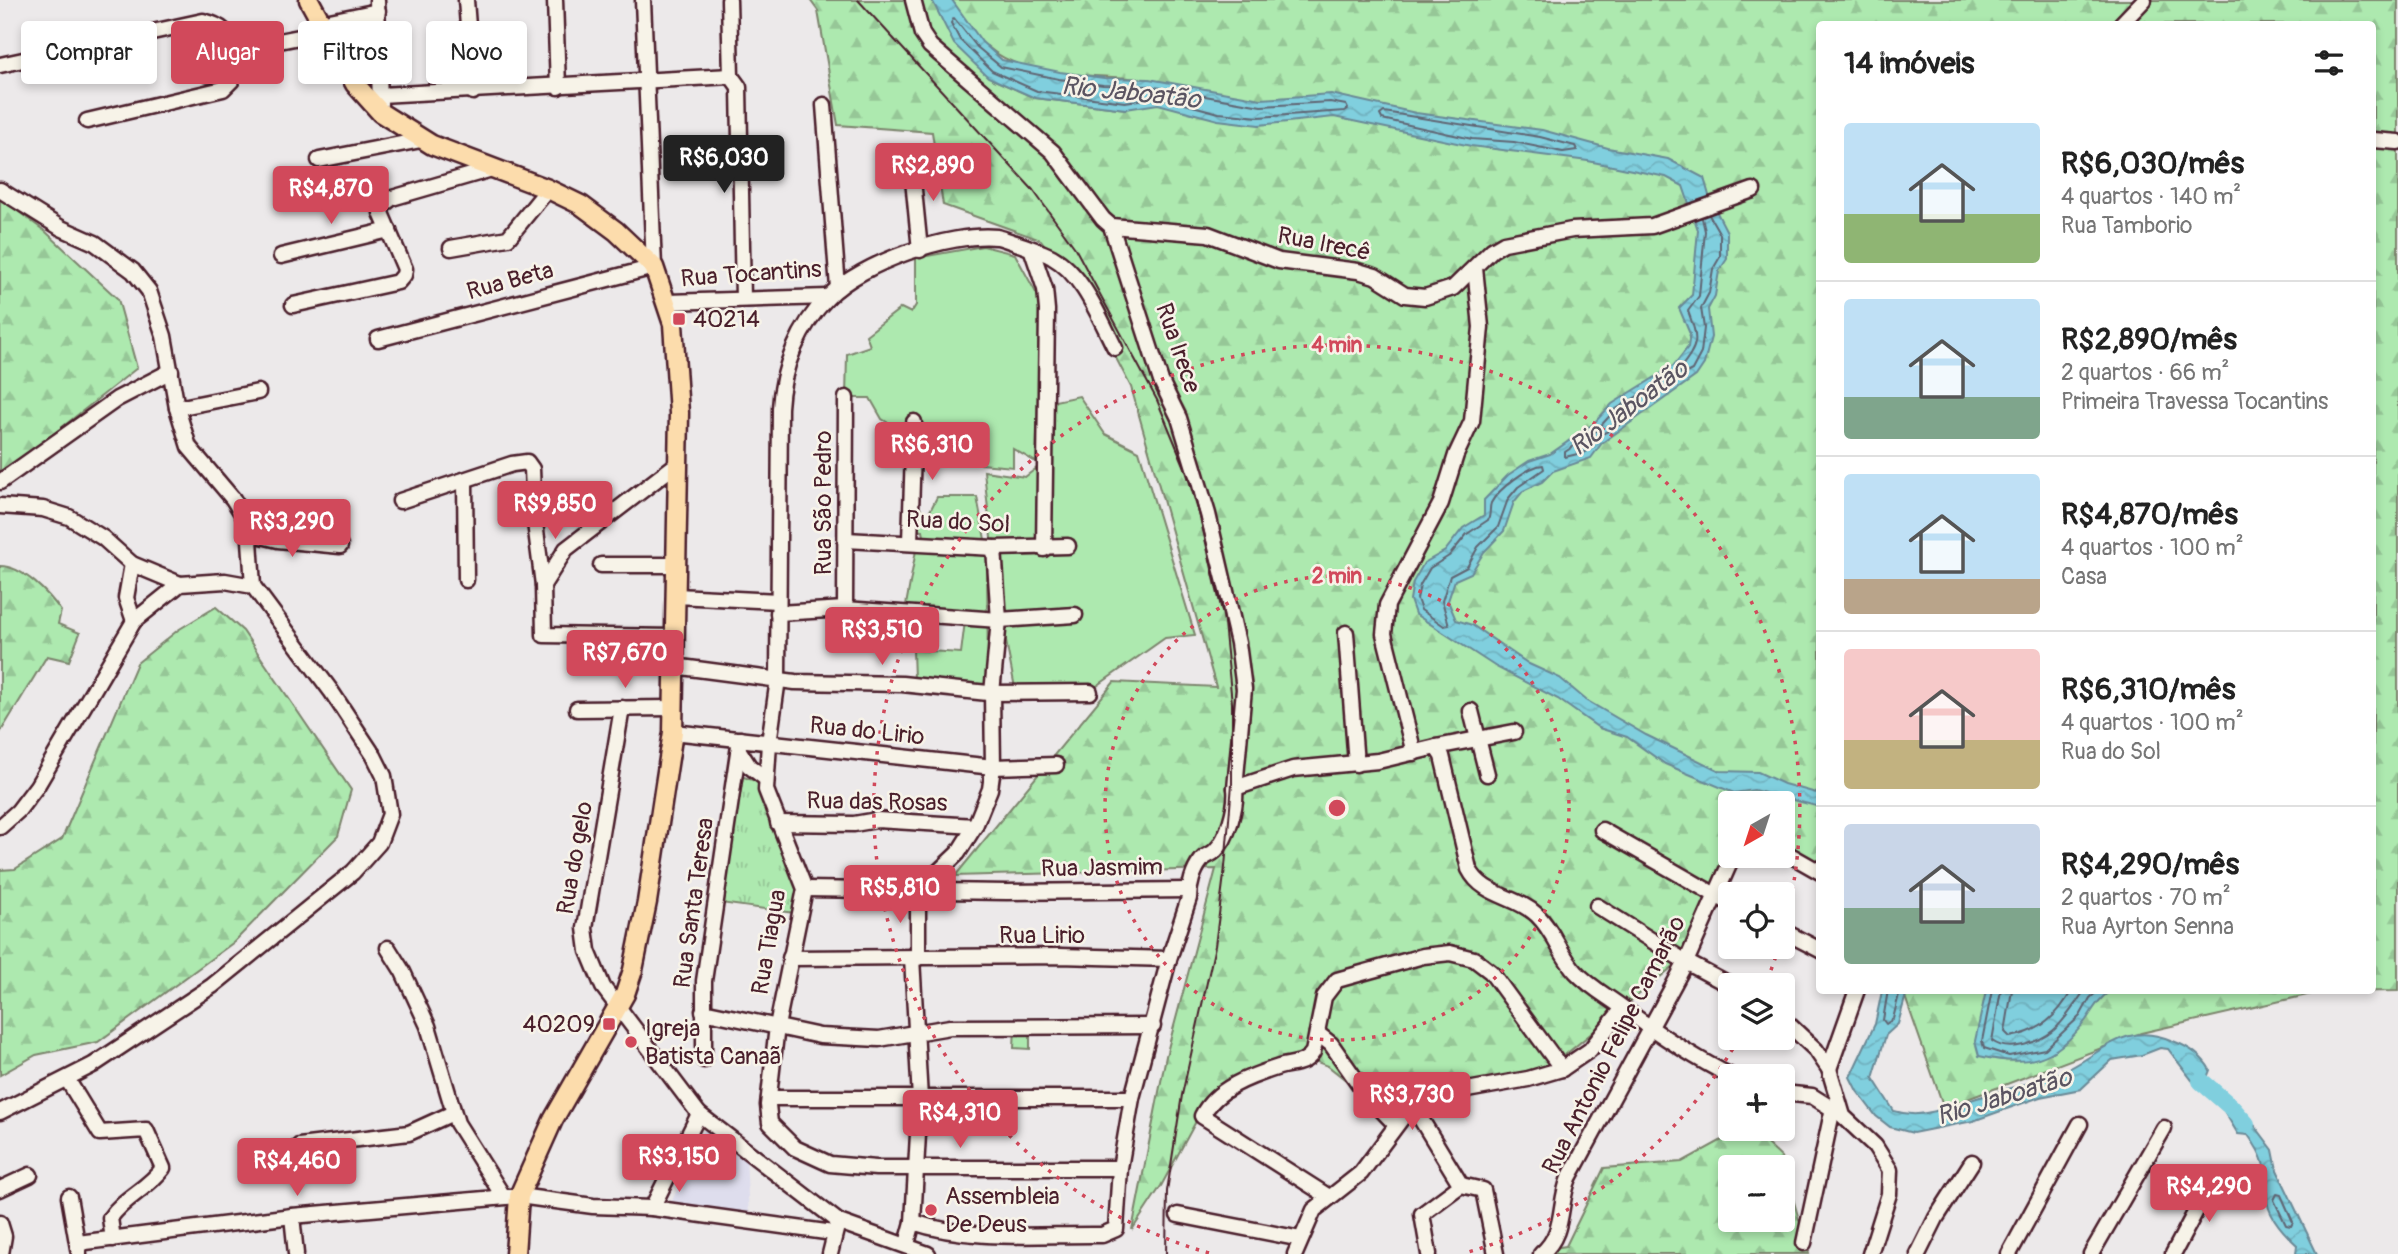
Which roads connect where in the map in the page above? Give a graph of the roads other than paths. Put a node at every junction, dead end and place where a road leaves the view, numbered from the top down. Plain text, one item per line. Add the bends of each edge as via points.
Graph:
1 (309, 0) edge
2 (466, 0) edge
3 (555, 0) edge
4 (643, 0) edge
5 (729, 0) edge
6 (912, 0) edge
7 (2144, 0) edge
8 (377, 6) edge
9 (320, 21) edge
10 (340, 21) edge
11 (2124, 21) edge
12 (171, 28) edge
13 (0, 65) edge
14 (731, 76) junction
15 (648, 82) junction
16 (228, 84) edge
17 (355, 84) edge
18 (558, 87) junction
19 (474, 92) junction
20 (381, 104) junction
21 (824, 105) dead end
22 (87, 121) dead end
23 (421, 140) junction
24 (2376, 140) edge
25 (2398, 142) edge
26 (319, 160) dead end
27 (911, 160) dead end
28 (492, 169) junction
29 (0, 190) edge
30 (548, 190) junction
31 (1753, 190) dead end
32 (1111, 226) junction
33 (389, 230) junction
34 (451, 248) dead end
35 (920, 250) junction
36 (1032, 251) junction
37 (281, 256) dead end
38 (654, 267) junction
39 (1475, 268) junction
40 (833, 293) junction
41 (743, 299) junction
42 (668, 302) junction
43 (293, 305) dead end
44 (377, 339) dead end
45 (1115, 348) dead end
46 (171, 371) junction
47 (258, 392) dead end
48 (846, 398) dead end
49 (177, 408) junction
50 (914, 422) dead end
51 (678, 463) junction
52 (465, 480) junction
53 (0, 482) edge
54 (400, 501) dead end
55 (0, 506) edge
56 (249, 533) junction
57 (846, 540) junction
58 (911, 541) junction
59 (340, 546) dead end
60 (1068, 546) dead end
61 (994, 548) junction
62 (1044, 549) junction
63 (132, 564) junction
64 (601, 565) dead end
65 (676, 565) junction
66 (466, 580) dead end
67 (180, 584) junction
68 (543, 585) junction
69 (253, 586) junction
70 (676, 596) junction
71 (778, 607) junction
72 (845, 609) junction
73 (1075, 615) dead end
74 (999, 620) junction
75 (134, 621) junction
76 (1346, 633) dead end
77 (675, 637) junction
78 (674, 666) junction
79 (778, 679) junction
80 (1090, 692) dead end
81 (992, 693) junction
82 (622, 708) junction
83 (673, 708) junction
84 (577, 709) dead end
85 (1471, 711) dead end
86 (673, 732) junction
87 (1514, 732) dead end
88 (1477, 740) junction
89 (769, 743) junction
90 (740, 746) junction
91 (1436, 747) junction
92 (1414, 753) junction
93 (1356, 764) junction
94 (1056, 765) dead end
95 (993, 767) junction
96 (1487, 774) dead end
97 (766, 779) junction
98 (1235, 788) junction
99 (778, 823) junction
100 (975, 826) junction
101 (0, 827) edge
102 (1602, 830) dead end
103 (1796, 858) edge
104 (1728, 868) edge
105 (1816, 870) edge
106 (805, 890) junction
107 (1188, 890) junction
108 (918, 891) junction
109 (1716, 896) junction
110 (1597, 906) dead end
111 (1795, 937) edge
112 (388, 948) dead end
113 (1816, 948) edge
114 (790, 958) junction
115 (915, 958) junction
116 (1169, 960) junction
117 (1686, 962) junction
118 (1718, 979) edge
119 (1856, 994) edge
120 (618, 1008) junction
121 (1623, 1008) junction
122 (703, 1011) junction
123 (778, 1026) junction
124 (1153, 1026) junction
125 (1648, 1028) junction
126 (1795, 1030) edge
127 (917, 1032) junction
128 (1317, 1033) junction
129 (704, 1060) dead end
130 (1718, 1068) edge
131 (1562, 1069) junction
132 (1829, 1069) junction
133 (67, 1079) junction
134 (1795, 1094) edge
135 (769, 1098) junction
136 (1132, 1098) junction
137 (920, 1099) junction
138 (1413, 1106) junction
139 (0, 1112) edge
140 (1838, 1112) junction
141 (453, 1113) junction
142 (699, 1114) junction
143 (1395, 1124) junction
144 (2080, 1124) dead end
145 (2164, 1128) dead end
146 (299, 1146) dead end
147 (1972, 1162) dead end
148 (915, 1167) junction
149 (1120, 1168) junction
150 (30, 1175) dead end
151 (2214, 1177) dead end
152 (1461, 1185) junction
153 (0, 1189) edge
154 (511, 1196) junction
155 (69, 1197) dead end
156 (1329, 1197) junction
157 (652, 1208) junction
158 (1178, 1215) dead end
159 (292, 1216) junction
160 (913, 1222) junction
161 (0, 1223) edge
162 (836, 1228) junction
163 (1301, 1238) junction
164 (113, 1239) junction
165 (1804, 1243) dead end
166 (907, 1244) junction
167 (79, 1249) edge
168 (1, 1254) edge
169 (296, 1254) edge
170 (515, 1254) edge
171 (830, 1254) edge
172 (928, 1254) edge
173 (1295, 1254) edge
174 (1429, 1254) edge
175 (1496, 1254) edge
176 (1541, 1254) edge
177 (1870, 1254) edge
178 (1918, 1254) edge
179 (2009, 1254) edge
180 (2091, 1254) edge
181 (2173, 1254) edge

1 - 9 main road
2 - 19 street
3 - 18 street
4 - 15 street
5 - 14 street
6 - 32 street, Rua Irece via 930,46 1053,152
7 - 11 street
8 - 10 street
8 - 20 street
12 - 13 street
14 - 15 street
14 - 41 street via 739,87
15 - 18 street
15 - 38 street
16 - 22 street via 223,89
17 - 20 main road
18 - 19 street
19 - 20 street
20 - 23 main road
21 - 40 street
23 - 26 street
23 - 28 main road
24 - 25 street
27 - 35 street
28 - 30 main road
28 - 33 street via 392,198 381,213
29 - 46 street via 95,243 134,271 149,291
30 - 34 street via 508,239
30 - 38 main road via 581,205
31 - 39 street, Rua Irecê via 1652,226 1520,238 1492,250
32 - 39 street, Rua Irecê via 1208,234 1279,261 1359,271 1415,297 1443,293
32 - 98 street, Rua Irece via 1161,381 1179,418 1238,643 1244,689
33 - 37 street
33 - 43 street via 405,270 402,279
35 - 36 street, Rua Tocantins via 999,237
35 - 40 street, Rua Tocantins via 891,259
36 - 45 street, Rua Tocantins via 1063,265 1092,304
36 - 62 street via 1047,310
38 - 42 main road
38 - 44 street, Rua Beta
39 - 92 street via 1481,327 1472,421 1441,503 1387,605 1384,634
40 - 41 street, Rua Tocantins
40 - 71 street, Rua Tiagua via 804,328 782,381
41 - 42 street, Rua Tocantins
42 - 51 main road via 678,376
46 - 49 street
46 - 53 street via 117,399
47 - 49 street
48 - 57 street, Rua São Pedro
49 - 56 street via 189,447 238,506
50 - 58 street
51 - 65 main road
51 - 68 street via 566,549
52 - 54 street
52 - 66 street
52 - 68 street via 527,462 532,469
55 - 63 street via 43,509 69,517
56 - 59 street
56 - 69 street
57 - 58 street, Rua do Sol
57 - 72 street, Rua São Pedro
58 - 61 street, Rua do Sol
60 - 62 street, Rua do Sol
61 - 62 street, Rua do Sol
61 - 74 street
63 - 67 street
63 - 75 street via 126,598
64 - 65 street
65 - 70 main road
67 - 69 street via 225,581
67 - 75 street
68 - 77 street via 544,635
69 - 133 street via 374,756 389,797 387,828 353,872 212,986
70 - 71 street
70 - 77 main road
71 - 72 street
71 - 79 street, Rua Tiagua
72 - 74 street
73 - 74 street
74 - 81 street
75 - 101 street via 37,786
76 - 93 street
77 - 78 main road
78 - 79 street
78 - 83 main road
79 - 81 street
79 - 89 street, Rua Tiagua
80 - 81 street
81 - 95 street
82 - 83 street
82 - 84 street
82 - 120 street, Rua do gelo via 585,928 593,967
83 - 86 main road
85 - 88 street
86 - 90 street, Rua do Lirio
86 - 120 main road via 636,955
87 - 88 street
88 - 91 street
88 - 96 street
89 - 90 street, Rua do Lirio
89 - 95 street, Rua do Lirio
89 - 97 street, Rua Tiagua
90 - 97 street via 749,766
90 - 122 street, Rua Santa Teresa
91 - 92 street
91 - 121 street via 1473,877 1489,891 1511,897 1537,915 1576,972
92 - 93 street
93 - 98 street via 1293,769
94 - 95 street, Rua do Lirio
95 - 100 street via 990,789
97 - 99 street, Rua Tiagua
98 - 107 street, Rua Irece via 1237,801 1221,842 1201,860
99 - 100 street, Rua das Rosas via 877,820
99 - 106 street, Rua Tiagua
100 - 108 street via 958,853
102 - 109 street
103 - 105 street
104 - 109 street, Rua Antonio Felipe Camarão
106 - 108 street, Rua Jasmim
106 - 114 street, Rua Tiagua
107 - 108 street, Rua Jasmim
107 - 116 street, Rua Jasmim
108 - 115 street
109 - 117 street, Rua Antonio Felipe Camarão
110 - 117 street
111 - 113 street
112 - 141 street via 421,1007
114 - 115 street, Rua Lirio
114 - 123 street, Rua Tiagua
115 - 116 street, Rua Lirio
115 - 127 street
116 - 124 street, Rua Jasmim
117 - 118 street
117 - 125 street, Rua Antonio Felipe Camarão
119 - 132 street
120 - 142 street, Rua do gelo
120 - 154 main road
121 - 125 street
121 - 131 street via 1590,1049
122 - 123 street
122 - 129 street, Rua Santa Teresa
123 - 127 street via 820,1036 879,1039
123 - 135 street, Rua Tiagua
124 - 127 street via 1009,1025
124 - 136 street, Rua Jasmim
125 - 130 street
125 - 176 street, Rua Antonio Felipe Camarão via 1569,1178 1559,1230
126 - 132 street
127 - 137 street
128 - 131 street via 1324,997 1337,980 1450,953 1474,959 1491,972
128 - 143 street
128 - 156 street via 1307,1060 1229,1088 1202,1116
131 - 138 street via 1456,1091
132 - 140 street
133 - 139 street
133 - 164 street via 100,1133 146,1130 163,1168 152,1184 118,1206 110,1218
134 - 140 street via 1812,1096
135 - 137 street
135 - 148 street, Rua Tiagua via 768,1115 776,1131 817,1161
136 - 137 street
136 - 149 street, Rua Jasmim
137 - 148 street
138 - 143 street
138 - 152 street
140 - 165 street
140 - 177 street via 1875,1146 1890,1170 1887,1201
141 - 146 street via 409,1133
141 - 154 street
142 - 157 street
142 - 162 street, Rua do gelo
143 - 156 street via 1361,1173
144 - 179 street
145 - 180 street
147 - 178 street
148 - 149 street, Rua Tiagua
148 - 160 street
149 - 160 street, Rua Jasmim via 1119,1214 1113,1233 971,1233
150 - 153 street
151 - 181 street
152 - 174 street via 1422,1213
152 - 175 street via 1483,1190
154 - 157 street
154 - 159 street
154 - 170 main road
155 - 167 street
156 - 163 street via 1314,1210
157 - 162 street
158 - 163 street
159 - 164 street
159 - 169 street
160 - 166 street
161 - 168 street via 4,1236
162 - 166 street
162 - 171 street
163 - 173 street
164 - 167 street
166 - 172 street

